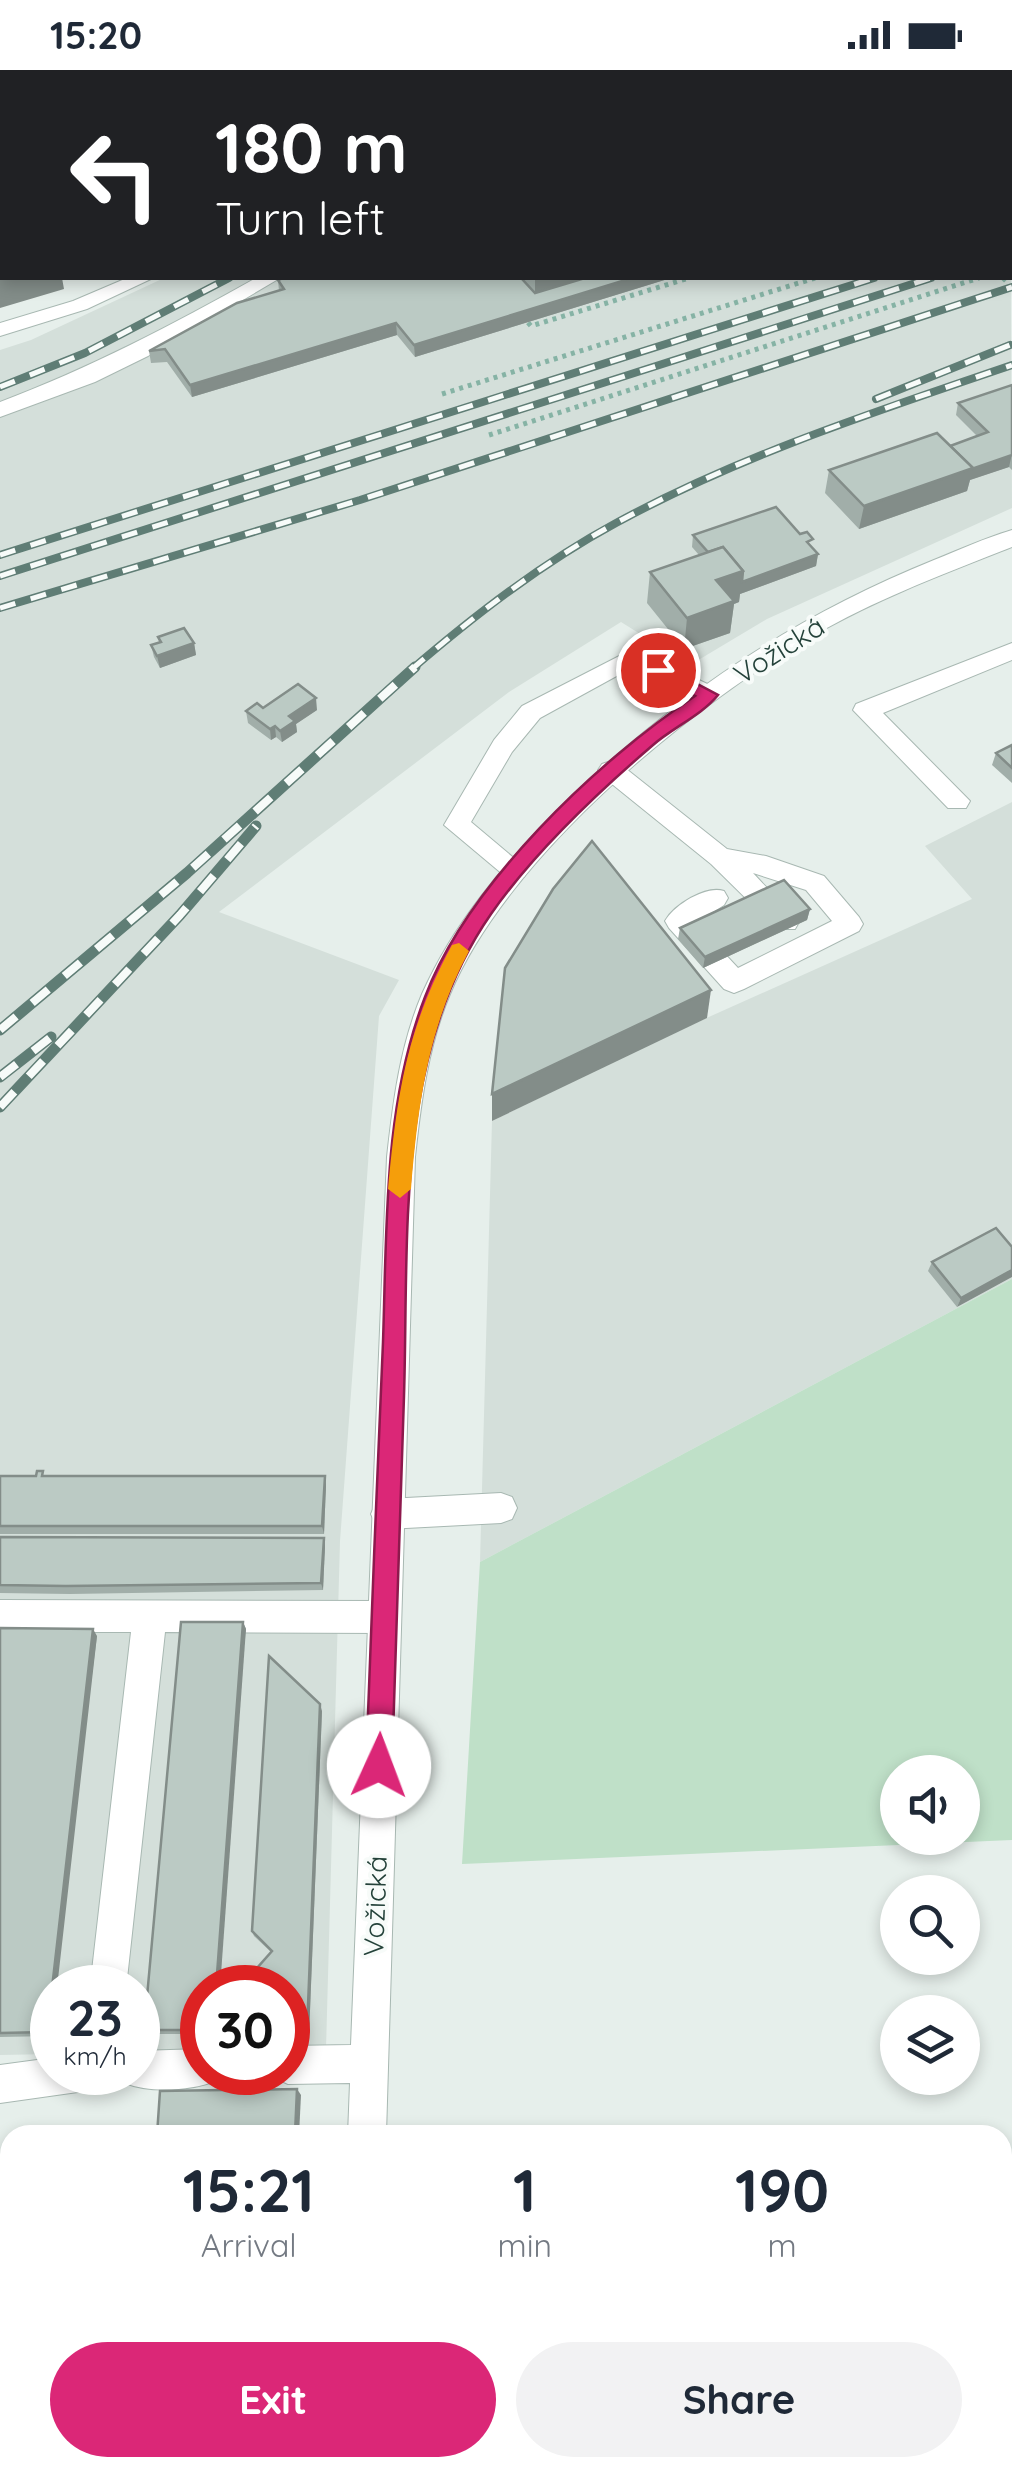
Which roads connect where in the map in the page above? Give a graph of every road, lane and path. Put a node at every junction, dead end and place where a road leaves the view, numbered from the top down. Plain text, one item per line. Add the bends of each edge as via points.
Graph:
1 (134, 280) edge
2 (266, 280) edge
3 (682, 280) edge
4 (809, 280) edge
5 (973, 280) edge
6 (102, 286) edge
7 (518, 312) edge
8 (0, 330) edge
9 (442, 394) dead end
10 (0, 410) edge
11 (489, 436) dead end
12 (1012, 538) edge
13 (1012, 651) edge
14 (709, 695) junction
15 (611, 770) junction
16 (957, 800) dead end
17 (713, 850) junction
18 (515, 870) junction
19 (715, 898) junction
20 (807, 945) junction
21 (772, 964) junction
22 (501, 1508) dead end
23 (387, 1514) junction
24 (0, 1616) edge
25 (150, 1616) junction
26 (384, 1617) junction
27 (111, 1965) edge
28 (370, 2064) junction
29 (310, 2065) edge
30 (30, 2080) edge
31 (0, 2084) edge
32 (368, 2125) edge

1 - 6 street
2 - 10 street via 141,351
3 - 7 path via 531,326
4 - 9 path
5 - 11 path
6 - 8 street
12 - 14 street, Vožická via 904,581 792,638
13 - 16 street via 865,710
14 - 15 street, Vožická
14 - 18 street via 633,657 531,712 457,826
15 - 17 street
15 - 18 street, Vožická
17 - 19 street
17 - 20 street
17 - 20 street via 816,883 850,924
18 - 23 street, Vožická via 484,909 436,993 408,1098
19 - 21 street
19 - 21 street via 678,921 734,982
20 - 21 street
22 - 23 street
23 - 26 street, Vožická
24 - 25 street
25 - 26 street
25 - 27 street
26 - 28 street, Vožická
28 - 29 street
28 - 32 street, Vožická
30 - 31 street

